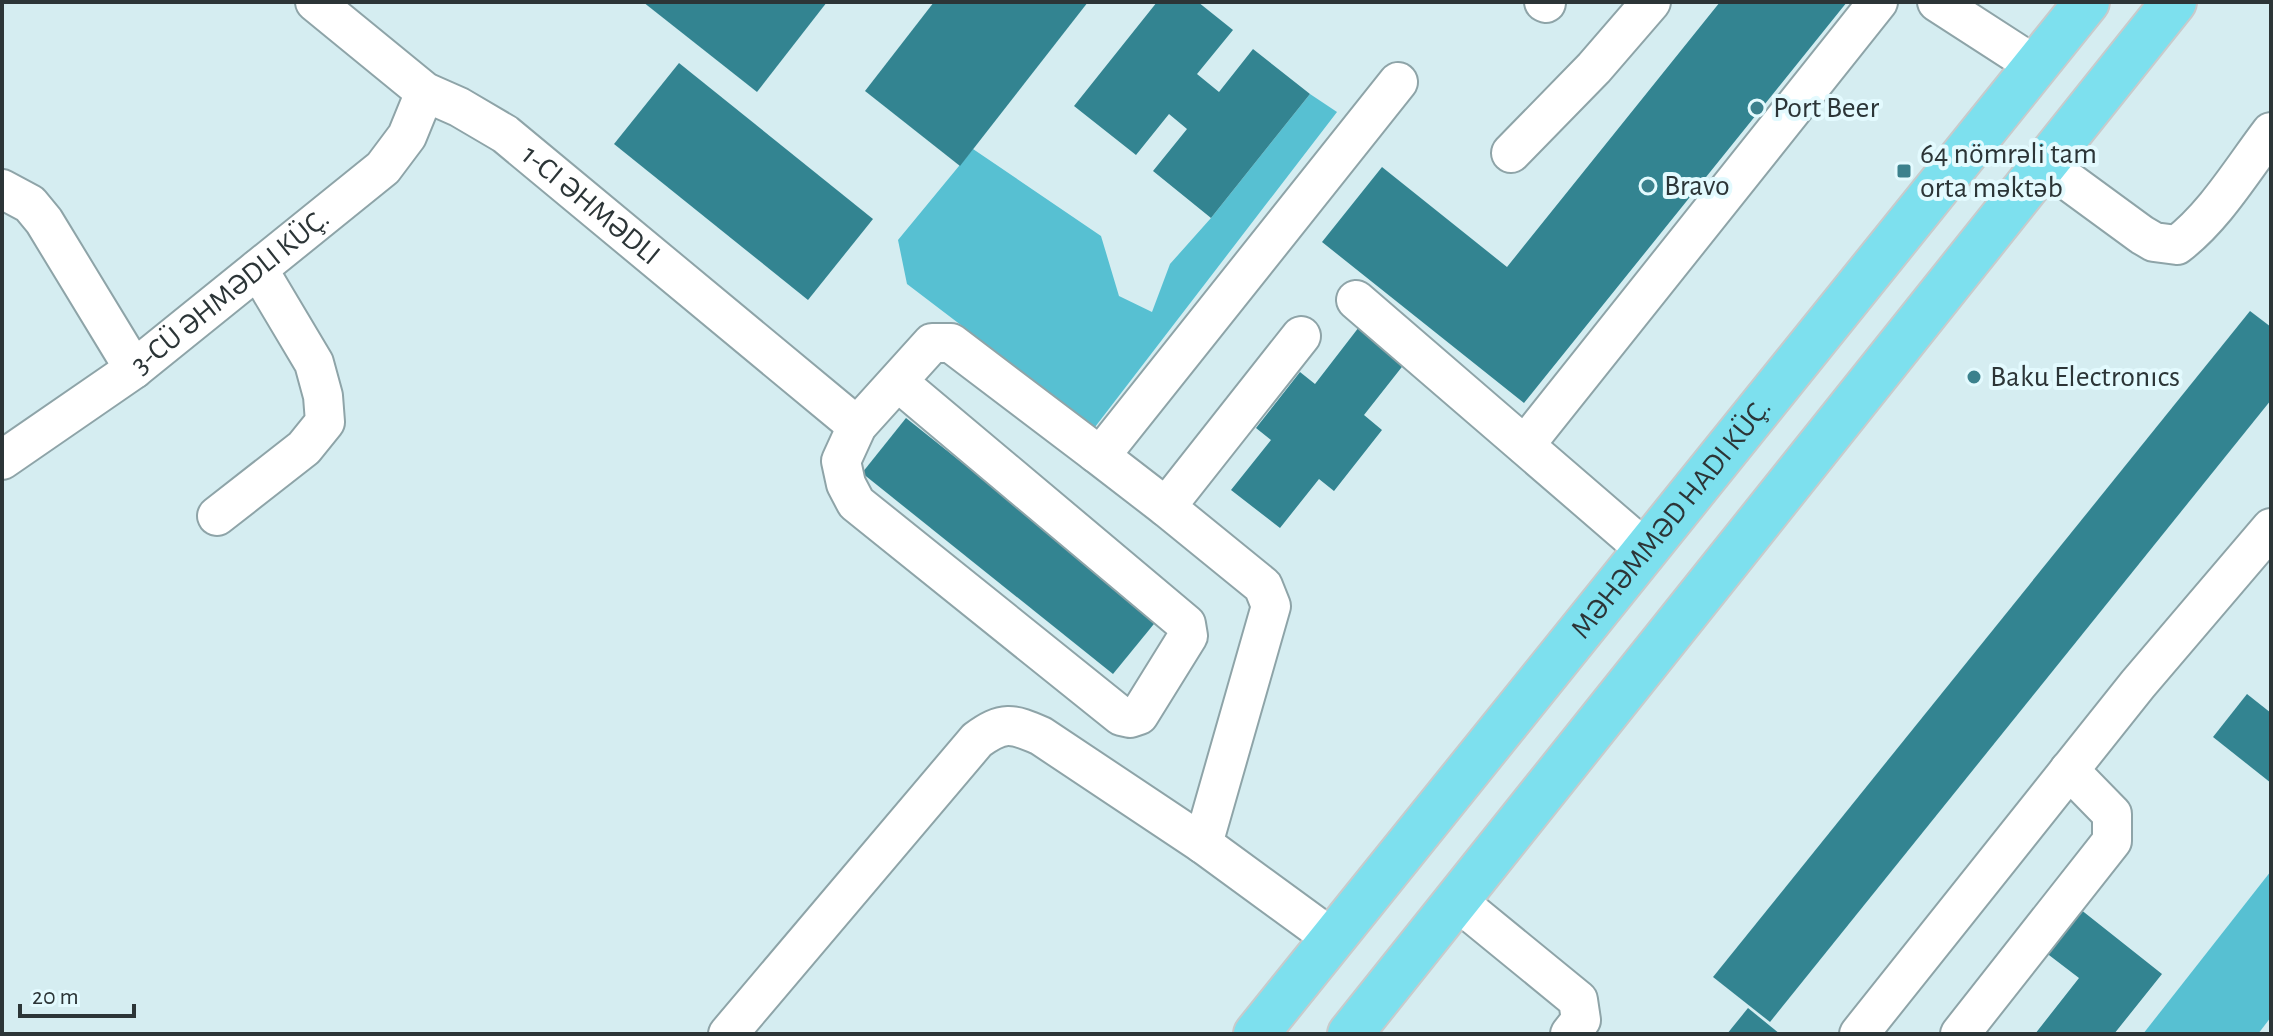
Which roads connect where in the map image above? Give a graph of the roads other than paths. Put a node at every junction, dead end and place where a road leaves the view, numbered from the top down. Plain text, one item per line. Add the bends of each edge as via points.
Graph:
1 (315, 2) edge
2 (1651, 2) edge
3 (1878, 2) edge
4 (1937, 2) edge
5 (2087, 2) edge
6 (2174, 2) edge
7 (2036, 66) junction
8 (1398, 82) dead end
9 (425, 92) junction
10 (2271, 132) edge
11 (1511, 153) dead end
12 (2045, 164) junction
13 (2, 189) edge
14 (258, 269) junction
15 (1356, 300) dead end
16 (1301, 336) dead end
17 (134, 369) junction
18 (898, 382) junction
19 (857, 426) junction
20 (1525, 445) junction
21 (1096, 453) junction
22 (2, 460) edge
23 (1166, 507) junction
24 (217, 516) dead end
25 (2271, 528) edge
26 (1647, 551) junction
27 (2069, 770) junction
28 (1203, 844) junction
29 (1457, 901) junction
30 (1333, 939) junction
31 (728, 1034) edge
32 (1256, 1034) edge
33 (1350, 1034) edge
34 (1570, 1034) edge
35 (1859, 1034) edge
36 (1960, 1034) edge

1 - 9 street, 1-CI ƏHMƏDLI
2 - 11 street
3 - 20 street
4 - 7 street
5 - 7 main road, MƏHƏMMƏD HADI KÜÇ.
6 - 12 main road
7 - 26 main road, MƏHƏMMƏD HADI KÜÇ.
8 - 21 street via 1105,450
9 - 14 street, 3-CÜ ƏHMƏDLI KÜÇ. via 407,136 383,168
9 - 19 street, 1-CI ƏHMƏDLI via 505,134
10 - 12 street via 2177,245 2142,235
12 - 29 main road
13 - 17 street via 30,204 44,221
14 - 17 street, 3-CÜ ƏHMƏDLI KÜÇ.
14 - 24 street via 314,363 325,422 304,448
15 - 20 street
16 - 23 street
17 - 22 street, 3-CÜ ƏHMƏDLI KÜÇ.
18 - 19 street
18 - 19 street via 1186,624 1188,636 1139,715 1121,716 856,503 841,461
18 - 21 street via 932,343 951,343
20 - 26 street
21 - 23 street
23 - 28 street via 1263,586 1271,606
25 - 27 street
26 - 30 main road, MƏHƏMMƏD HADI KÜÇ.
27 - 35 street
27 - 36 street via 2112,814 2112,841
28 - 30 street
28 - 31 street via 1041,736 1016,725 994,727 977,740
29 - 33 main road
29 - 34 street via 1578,1000 1581,1020
30 - 32 main road, MƏHƏMMƏD HADI KÜÇ.

